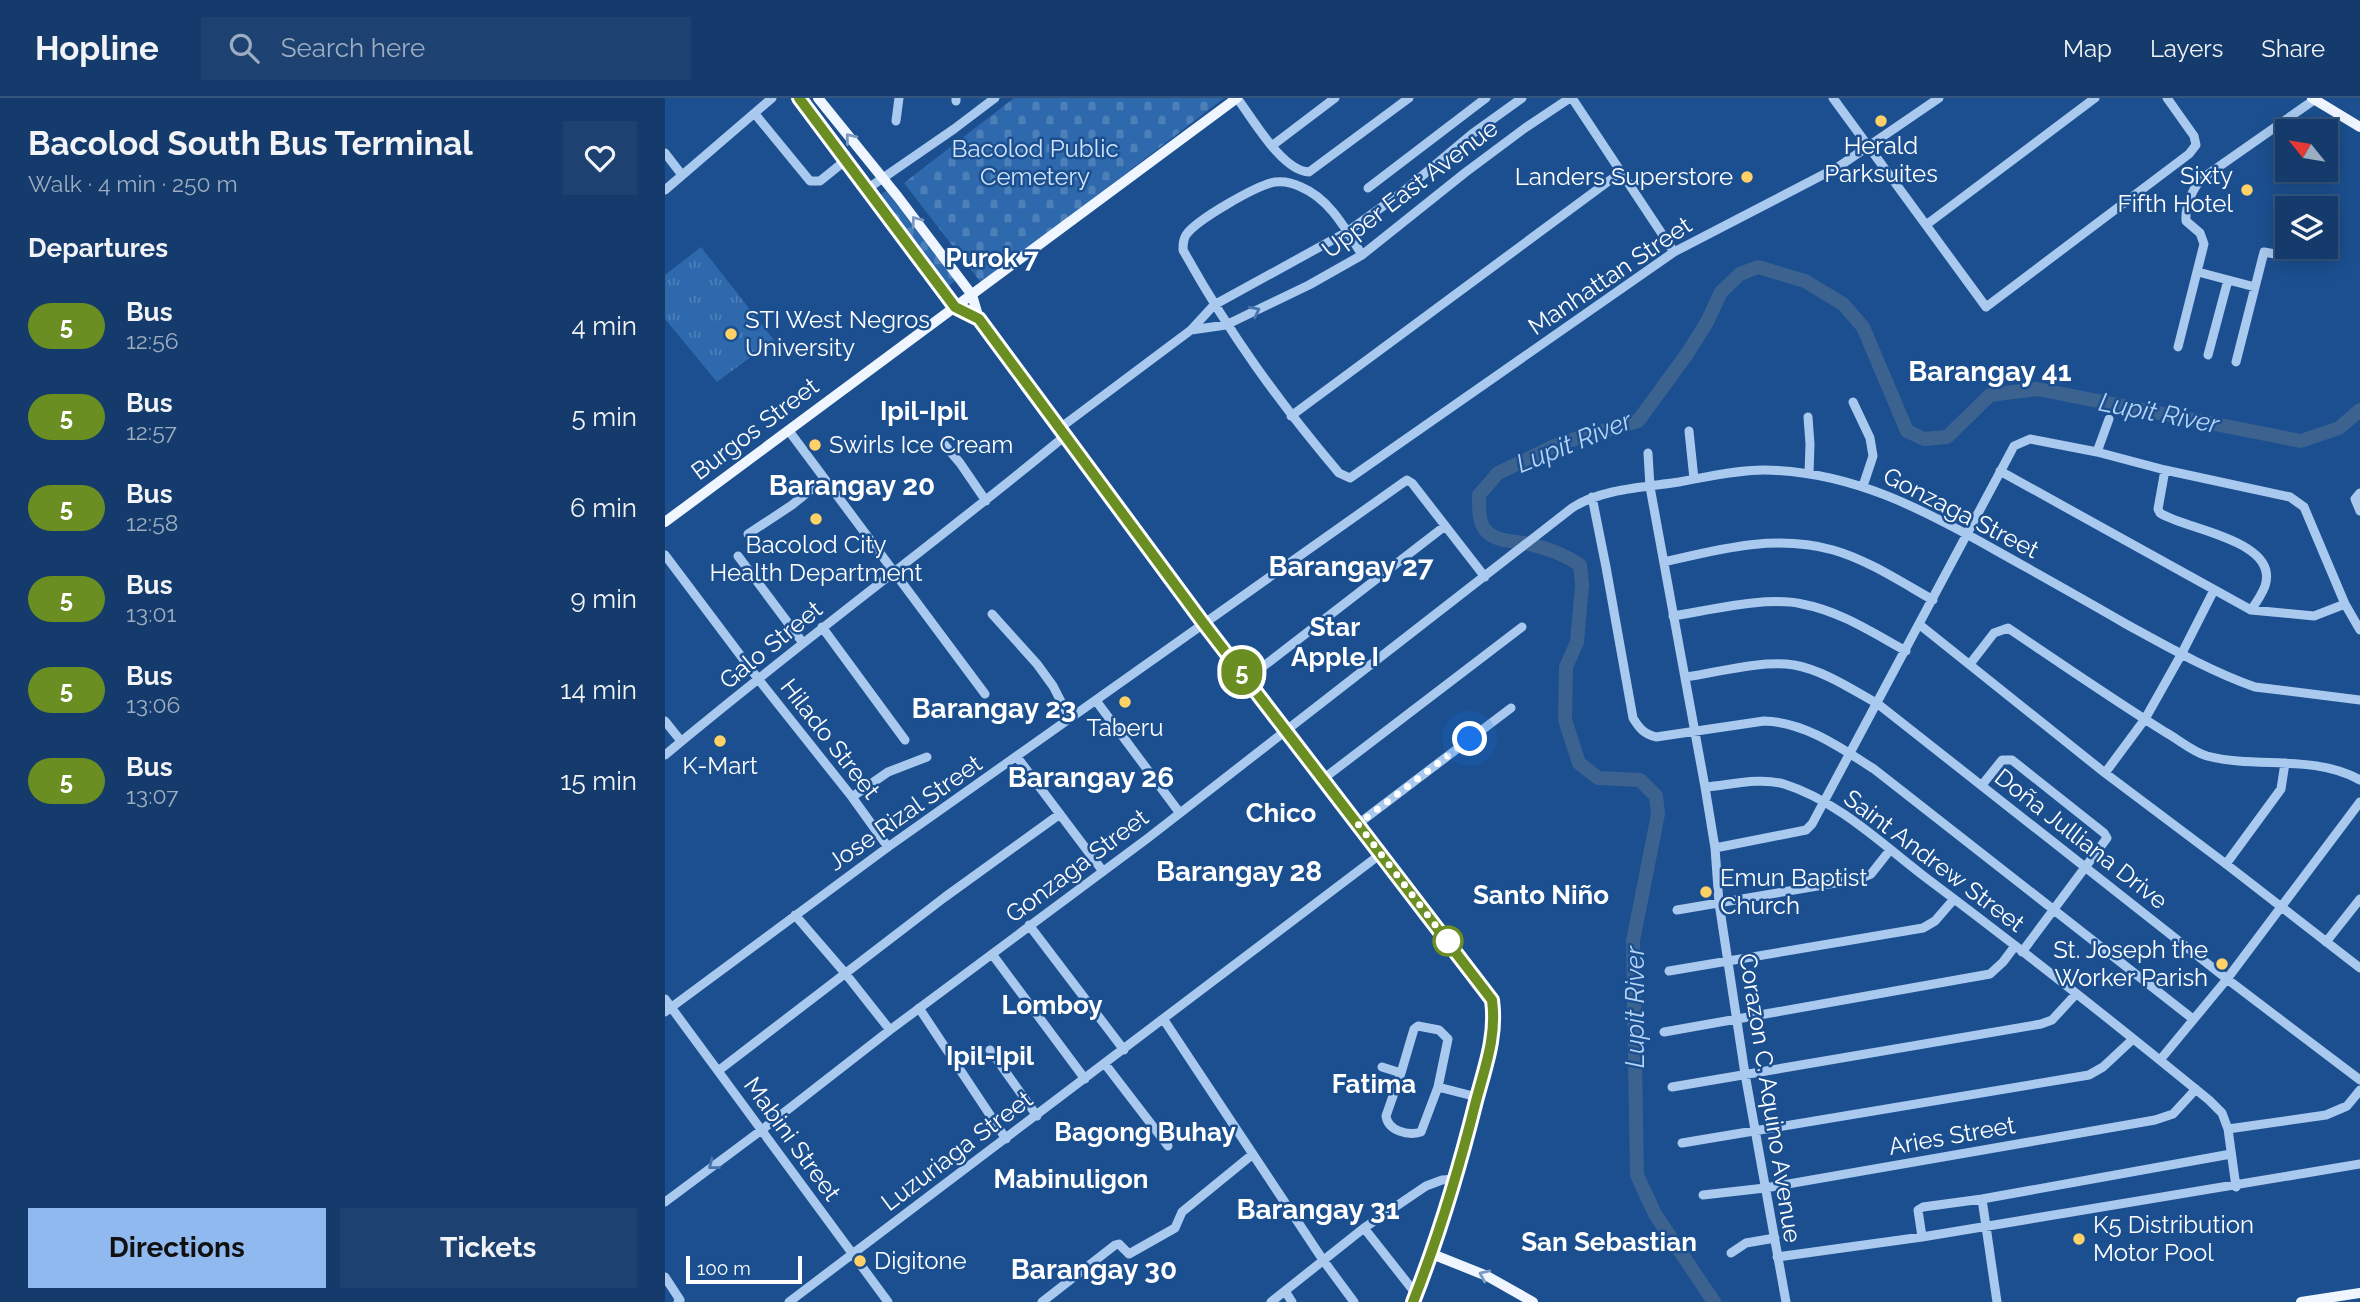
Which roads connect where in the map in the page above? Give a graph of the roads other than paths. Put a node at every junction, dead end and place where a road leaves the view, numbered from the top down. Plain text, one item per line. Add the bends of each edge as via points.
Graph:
1 (772, 98) edge
2 (799, 98) edge
3 (818, 98) edge
4 (899, 98) edge
5 (995, 98) edge
6 (1237, 98) edge
7 (1335, 98) edge
8 (1409, 98) edge
9 (1486, 98) edge
10 (1522, 98) edge
11 (1571, 98) edge
12 (1833, 98) edge
13 (1940, 98) edge
14 (2095, 98) edge
15 (2167, 98) edge
16 (2313, 99) edge
17 (755, 114) junction
18 (895, 121) dead end
19 (2360, 127) edge
20 (1273, 145) junction
21 (1869, 148) junction
22 (665, 153) edge
23 (846, 160) junction
24 (1621, 172) junction
25 (683, 175) junction
26 (882, 179) junction
27 (1368, 188) dead end
28 (867, 189) junction
29 (665, 190) edge
30 (1926, 225) junction
31 (1347, 232) junction
32 (1674, 252) junction
33 (2275, 254) dead end
34 (1361, 255) junction
35 (2198, 272) junction
36 (2228, 279) junction
37 (2255, 287) junction
38 (972, 295) junction
39 (1214, 305) junction
40 (955, 307) junction
41 (979, 319) junction
42 (1226, 325) junction
43 (1191, 330) junction
44 (2178, 347) dead end
45 (2208, 355) dead end
46 (2236, 362) dead end
47 (1853, 402) dead end
48 (1291, 416) junction
49 (1808, 417) dead end
50 (2109, 419) dead end
51 (789, 431) junction
52 (1689, 431) dead end
53 (1062, 432) junction
54 (943, 443) dead end
55 (2097, 452) junction
56 (1648, 453) dead end
57 (2165, 470) junction
58 (2000, 471) junction
59 (1809, 474) junction
60 (824, 479) junction
61 (1695, 479) junction
62 (1650, 486) junction
63 (1863, 486) junction
64 (2358, 496) edge
65 (1592, 497) junction
66 (986, 501) junction
67 (2360, 511) edge
68 (665, 522) edge
69 (1445, 526) junction
70 (748, 534) dead end
71 (1967, 534) junction
72 (665, 555) edge
73 (737, 556) dead end
74 (1664, 562) junction
75 (894, 574) junction
76 (1485, 577) junction
77 (2214, 590) junction
78 (1933, 600) junction
79 (2345, 604) junction
80 (2251, 610) junction
81 (992, 614) dead end
82 (1673, 616) junction
83 (1204, 624) junction
84 (1920, 625) junction
85 (822, 627) junction
86 (1522, 627) dead end
87 (2360, 630) edge
88 (803, 643) junction
89 (1906, 650) junction
90 (2181, 654) junction
91 (1970, 664) junction
92 (1686, 677) junction
93 (1247, 678) junction
94 (759, 680) junction
95 (985, 694) dead end
96 (2360, 700) edge
97 (1097, 702) junction
98 (1878, 705) junction
99 (1511, 708) dead end
100 (1070, 719) junction
101 (2145, 719) junction
102 (665, 721) edge
103 (1286, 731) junction
104 (1694, 732) junction
105 (905, 740) dead end
106 (681, 741) junction
107 (665, 754) edge
108 (1851, 754) junction
109 (927, 757) dead end
110 (1017, 757) junction
111 (2285, 763) junction
112 (2105, 773) junction
113 (1323, 779) junction
114 (2360, 780) edge
115 (1982, 785) junction
116 (1706, 787) junction
117 (852, 797) junction
118 (1824, 802) junction
119 (2360, 802) edge
120 (1179, 812) junction
121 (1060, 814) junction
122 (1358, 824) junction
123 (888, 847) junction
124 (1715, 848) junction
125 (1890, 850) junction
126 (1382, 853) junction
127 (2226, 864) junction
128 (2087, 867) junction
129 (1102, 870) junction
130 (2360, 898) edge
131 (1954, 899) junction
132 (1719, 903) junction
133 (2280, 908) junction
134 (1677, 910) dead end
135 (2054, 911) junction
136 (795, 915) junction
137 (1029, 925) junction
138 (2326, 942) junction
139 (2019, 949) junction
140 (992, 954) junction
141 (1728, 961) junction
142 (2360, 968) edge
143 (1669, 971) dead end
144 (845, 973) junction
145 (2227, 979) junction
146 (2076, 994) junction
147 (665, 999) edge
148 (919, 1007) junction
149 (668, 1010) edge
150 (1737, 1017) junction
151 (2193, 1019) junction
152 (1164, 1020) junction
153 (890, 1030) junction
154 (1664, 1031) dead end
155 (2133, 1039) junction
156 (990, 1050) dead end
157 (1124, 1050) junction
158 (2160, 1060) junction
159 (1105, 1064) junction
160 (1382, 1067) dead end
161 (718, 1071) junction
162 (1401, 1073) junction
163 (1745, 1074) junction
164 (1085, 1079) junction
165 (2360, 1080) edge
166 (1438, 1087) junction
167 (1672, 1087) dead end
168 (2196, 1089) junction
169 (2360, 1090) edge
170 (1477, 1097) junction
171 (1037, 1116) junction
172 (763, 1129) junction
173 (2228, 1129) junction
174 (1756, 1131) junction
175 (1006, 1139) junction
176 (1682, 1143) dead end
177 (1168, 1146) dead end
178 (1253, 1154) junction
179 (2231, 1154) junction
180 (2360, 1164) edge
181 (1456, 1179) junction
182 (2236, 1186) junction
183 (1765, 1188) junction
184 (1703, 1195) dead end
185 (1982, 1199) junction
186 (665, 1202) edge
187 (1985, 1225) junction
188 (1364, 1228) junction
189 (1922, 1237) junction
190 (1775, 1238) junction
191 (852, 1252) junction
192 (1731, 1253) dead end
193 (1432, 1254) junction
194 (1777, 1257) junction
195 (1324, 1260) junction
196 (665, 1277) edge
197 (1285, 1292) junction
198 (2360, 1293) edge
199 (1414, 1298) edge
200 (678, 1302) edge
201 (789, 1302) edge
202 (888, 1302) edge
203 (1042, 1302) edge
204 (1271, 1302) edge
205 (1292, 1302) edge
206 (1354, 1302) edge
207 (1532, 1302) edge
208 (1786, 1302) edge
209 (1997, 1302) edge
210 (2301, 1302) edge

1 - 17 street
2 - 23 main road
26 -> 3 main road
4 - 18 street
5 - 26 street
6 - 20 street
6 - 38 main road, Burgos Street
7 - 20 street
8 - 20 street via 1308,172 1291,167
9 - 27 street
10 - 31 street, Upper East Avenue
11 - 24 street
11 - 34 street, Upper East Avenue via 1465,172
12 - 21 street
13 - 21 street, Manhattan Street
14 - 30 street
15 - 30 street via 2194,136 2196,145 2189,154 1986,307
16 - 19 main road
16 - 35 street via 2196,185 2185,214 2203,238
17 - 23 street via 810,181 820,181
17 - 25 street
21 - 30 street
21 - 32 street, Manhattan Street
22 - 25 street
23 - 28 main road
24 - 32 street
24 - 48 street
25 - 29 street
26 - 28 street
38 -> 26 main road
28 - 40 main road
31 - 34 street
31 - 39 street, Upper East Avenue
31 - 39 street via 1327,205 1299,186 1276,182 1248,192 1191,229 1183,243
32 - 48 street, Manhattan Street via 1354,477 1339,473
33 - 37 street via 2264,252
42 -> 34 street, Upper East Avenue
35 - 36 street
35 - 44 street
36 - 37 street
36 - 45 street
37 - 46 street
38 - 40 main road, Burgos Street
38 - 41 main road
39 - 42 street
39 - 43 street, Upper East Avenue
40 - 41 main road
40 - 51 main road, Burgos Street
41 - 53 main road
42 - 43 street, Upper East Avenue
42 - 48 street
43 - 53 street, Upper East Avenue
47 - 63 street via 1873,456
49 - 59 street
50 - 55 street
51 - 60 street
51 - 68 main road, Burgos Street
52 - 61 street
53 - 66 street, Galo Street
53 - 83 main road
54 - 66 street
55 - 57 street
55 - 58 street via 2030,439 2014,446
56 - 62 street, Corazon C. Aquino Avenue
57 - 79 street via 2272,492 2304,507
57 - 80 street via 2160,513 2245,545 2260,560 2265,586
58 - 71 street
58 - 77 street
59 - 61 street, Gonzaga Street via 1764,470
59 - 63 street, Gonzaga Street
60 - 70 street
60 - 75 street
61 - 62 street, Gonzaga Street
62 - 65 street, Gonzaga Street
62 - 74 street, Corazon C. Aquino Avenue
63 - 71 street, Gonzaga Street
64 - 67 street
65 - 76 street, Gonzaga Street
65 - 104 street via 1633,718 1648,735
66 - 75 street, Galo Street
69 - 76 street
69 - 83 street, Jose Rizal Street via 1407,480
69 - 93 street
71 - 78 street
71 - 90 street, Gonzaga Street
72 - 94 street, Hilado Street
73 - 88 street
74 - 78 street via 1758,542 1798,544 1833,550 1863,562
74 - 82 street, Corazon C. Aquino Avenue
75 - 85 street, Galo Street
75 - 95 street
76 - 103 street, Gonzaga Street
77 - 80 street
77 - 90 street
78 - 84 street
79 - 80 street via 2314,616
79 - 87 street
81 - 100 street via 1037,664
82 - 89 street via 1761,603 1801,603 1838,615
82 - 92 street, Corazon C. Aquino Avenue
83 - 93 main road
83 - 97 street, Jose Rizal Street
84 - 89 street
84 - 91 street
85 - 88 street, Galo Street
85 - 105 street
86 - 113 street
88 - 94 street, Galo Street
89 - 98 street
90 - 96 street, Gonzaga Street via 2255,687
90 - 101 street
91 - 101 street via 1994,633 2008,628
91 - 112 street
92 - 98 street, Doña Julliana Drive via 1779,664 1797,666
92 - 104 street, Corazon C. Aquino Avenue
93 - 103 main road
94 - 106 street, Galo Street
94 - 117 street, Hilado Street
97 - 100 street, Jose Rizal Street
97 - 120 street
98 - 108 street
98 - 115 street, Doña Julliana Drive
99 - 122 street
100 - 110 street, Jose Rizal Street
101 - 111 street via 2206,756
101 - 112 street
102 - 106 street
103 - 113 main road
103 - 120 street, Gonzaga Street
104 - 108 street via 1779,721
104 - 116 street, Corazon C. Aquino Avenue
106 - 107 street, Galo Street
108 - 118 street
108 - 135 street
109 - 117 street via 888,772
110 - 121 street
110 - 123 street, Jose Rizal Street
111 - 114 street via 2341,771
111 - 127 street via 2281,789
112 - 127 street
113 - 122 main road
115 - 128 street, Doña Julliana Drive
115 - 128 street via 2002,760 2012,760 2104,833 2105,842
116 - 118 street, Saint Andrew Street via 1780,783
116 - 124 street, Corazon C. Aquino Avenue
117 - 123 street, Hilado Street
118 - 124 street via 1806,830
118 - 125 street, Saint Andrew Street
119 - 133 street
120 - 129 street, Gonzaga Street
121 - 129 street
121 - 144 street
122 - 126 main road
123 - 136 street, Jose Rizal Street
124 - 132 street, Corazon C. Aquino Avenue
125 - 131 street, Saint Andrew Street
125 - 132 street via 1871,874 1859,879
126 - 152 street, Luzuriaga Street
126 - 170 main road via 1492,1000 1494,1031
127 - 133 street
128 - 135 street
128 - 145 street, Doña Julliana Drive
129 - 137 street, Gonzaga Street
130 - 138 street
131 - 139 street, Saint Andrew Street
131 - 141 street via 1923,928
132 - 134 street
132 - 141 street, Corazon C. Aquino Avenue
133 - 138 street
133 - 145 street
135 - 139 street
135 - 151 street
136 - 144 street
136 - 149 street, Jose Rizal Street
137 - 140 street, Gonzaga Street
137 - 157 street
138 - 142 street
139 - 146 street, Saint Andrew Street
139 - 150 street via 1990,974
140 - 148 street, Gonzaga Street
140 - 164 street
141 - 143 street
141 - 150 street, Corazon C. Aquino Avenue
144 - 153 street
144 - 161 street
145 - 151 street
145 - 165 street, Doña Julliana Drive
146 - 155 street, Saint Andrew Street
146 - 163 street via 2052,1020 2041,1024
147 - 149 street, Mabini Street
148 - 153 street, Gonzaga Street
148 - 175 street
149 - 161 street, Mabini Street
150 - 154 street
150 - 163 street, Corazon C. Aquino Avenue
151 - 158 street
152 - 157 street, Luzuriaga Street
152 - 178 street
153 - 172 street, Gonzaga Street
155 - 158 street, Saint Andrew Street
155 - 174 street via 2089,1075
156 - 171 street
157 - 159 street, Luzuriaga Street
158 - 168 street, Saint Andrew Street
159 - 164 street, Luzuriaga Street
159 - 177 street
160 - 162 street
161 - 172 street, Mabini Street
162 - 166 street via 1414,1029 1439,1030 1448,1039
162 - 166 street via 1386,1116 1390,1127 1421,1132
163 - 167 street
163 - 174 street, Corazon C. Aquino Avenue
164 - 171 street, Luzuriaga Street
166 - 170 street
168 - 173 street, Saint Andrew Street via 2222,1113
168 - 183 street, Aries Street via 2173,1114 2155,1121
169 - 173 street via 2347,1107 2326,1115
170 - 181 main road
171 - 175 street, Luzuriaga Street
172 -> 186 street, Gonzaga Street
172 - 191 street, Mabini Street
173 - 179 street, Saint Andrew Street
174 - 176 street
174 - 183 street, Corazon C. Aquino Avenue
175 - 191 street, Luzuriaga Street
178 - 195 street
178 - 203 street via 1195,1199 1179,1215 1175,1228 1129,1254 1115,1245
179 - 182 street, Saint Andrew Street
179 - 185 street
180 - 182 street
181 - 188 street via 1426,1186
181 - 193 main road
182 - 187 street
183 - 184 street, Aries Street
183 - 190 street, Corazon C. Aquino Avenue
185 - 187 street
185 - 189 street via 1923,1207 1919,1210
187 - 189 street
187 - 209 street
188 - 195 street
188 - 199 street
189 - 194 street
190 - 192 street via 1746,1243
190 - 194 street, Corazon C. Aquino Avenue
191 - 201 street, Luzuriaga Street
191 - 202 street, Mabini Street
193 - 199 main road
207 -> 193 main road via 1487,1276
194 - 208 street, Corazon C. Aquino Avenue
195 - 197 street
195 - 206 street
196 - 200 street
197 - 204 street
197 - 205 street
198 - 210 main road

